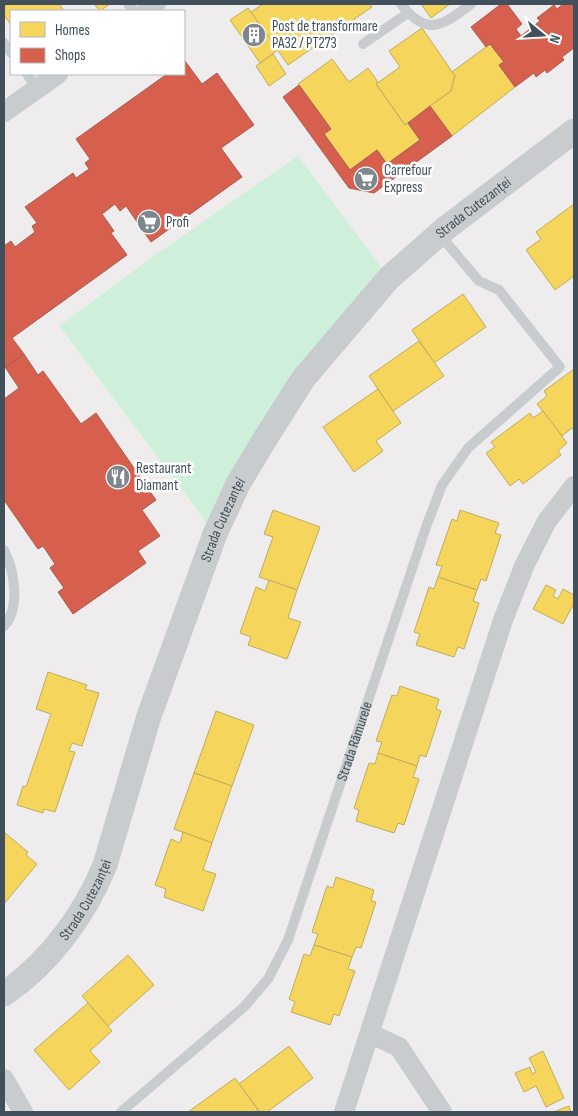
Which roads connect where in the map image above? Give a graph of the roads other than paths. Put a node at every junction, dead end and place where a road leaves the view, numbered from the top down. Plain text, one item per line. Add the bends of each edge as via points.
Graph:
1 (401, 4) edge
2 (471, 4) edge
3 (408, 13) junction
4 (363, 44) dead end
5 (54, 75) edge
6 (32, 81) edge
7 (4, 112) edge
8 (574, 131) edge
9 (438, 234) junction
10 (574, 486) edge
11 (4, 550) edge
12 (4, 626) edge
13 (4, 994) edge
14 (370, 1034) junction
15 (4, 1079) edge
16 (23, 1112) edge
17 (121, 1112) edge
18 (344, 1112) edge
19 (442, 1112) edge

1 - 3 lane
2 - 3 lane via 447,22 434,27
3 - 4 lane
5 - 6 street
6 - 7 street
8 - 9 street, Strada Cutezanței
9 - 13 street, Strada Cutezanței via 389,278 309,372 238,484 215,534 170,657 96,888 78,920 48,954
9 - 17 lane, Strada Rămurele via 479,281 498,290 560,367 468,448 442,485 288,940 268,979 244,1007
10 - 14 street via 547,521 525,564 503,620
11 - 12 lane via 14,577 14,601
14 - 18 street
14 - 19 street via 399,1047
15 - 16 street

